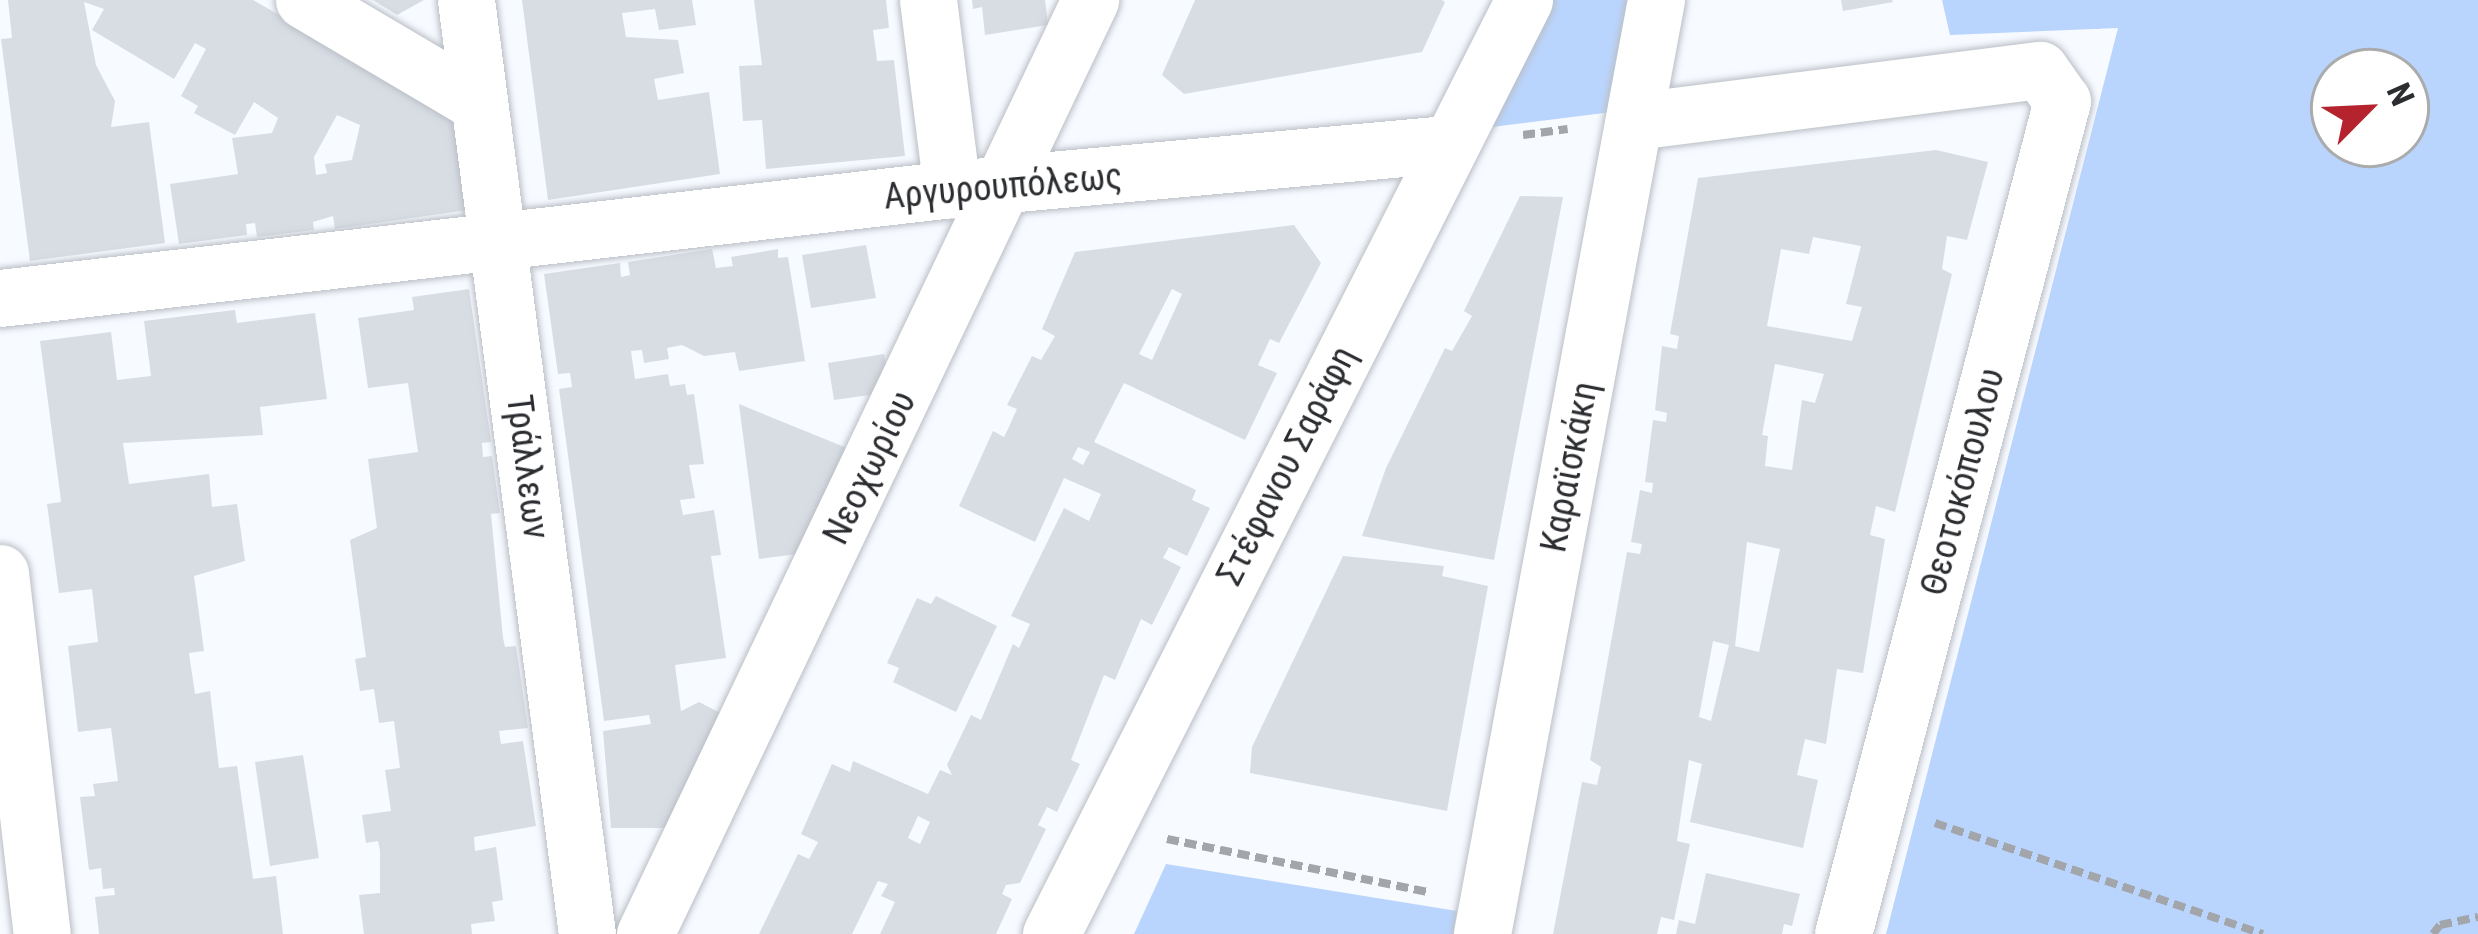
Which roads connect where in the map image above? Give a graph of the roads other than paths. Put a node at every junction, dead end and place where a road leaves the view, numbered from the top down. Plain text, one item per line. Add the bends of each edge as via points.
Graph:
1 (304, 0) edge
2 (466, 0) edge
3 (928, 0) edge
4 (1090, 0) edge
5 (1524, 0) edge
6 (1656, 0) edge
7 (478, 104) junction
8 (1635, 121) junction
9 (1448, 144) junction
10 (980, 188) junction
11 (498, 244) junction
12 (0, 298) edge
13 (0, 573) edge
14 (1485, 919) edge
15 (42, 934) edge
16 (587, 934) edge
17 (645, 934) edge
18 (1052, 934) edge
19 (1843, 934) edge

1 - 7 street
2 - 7 street, Τράλλεων
3 - 10 street
4 - 10 street, Νεοχωρίου
5 - 9 street, Στέφανου Σαράφη
6 - 8 street, Καραϊσκάκη
7 - 11 street, Τράλλεων
8 - 14 street, Καραϊσκάκη
8 - 19 street, Θεοτοκόπουλου via 2040,70 2062,101
9 - 10 street, Αργυρουπόλεως
9 - 18 street, Στέφανου Σαράφη
10 - 11 street, Αργυρουπόλεως
10 - 17 street, Νεοχωρίου
11 - 12 street, Αργυρουπόλεως
11 - 16 street, Τράλλεων
13 - 15 street

